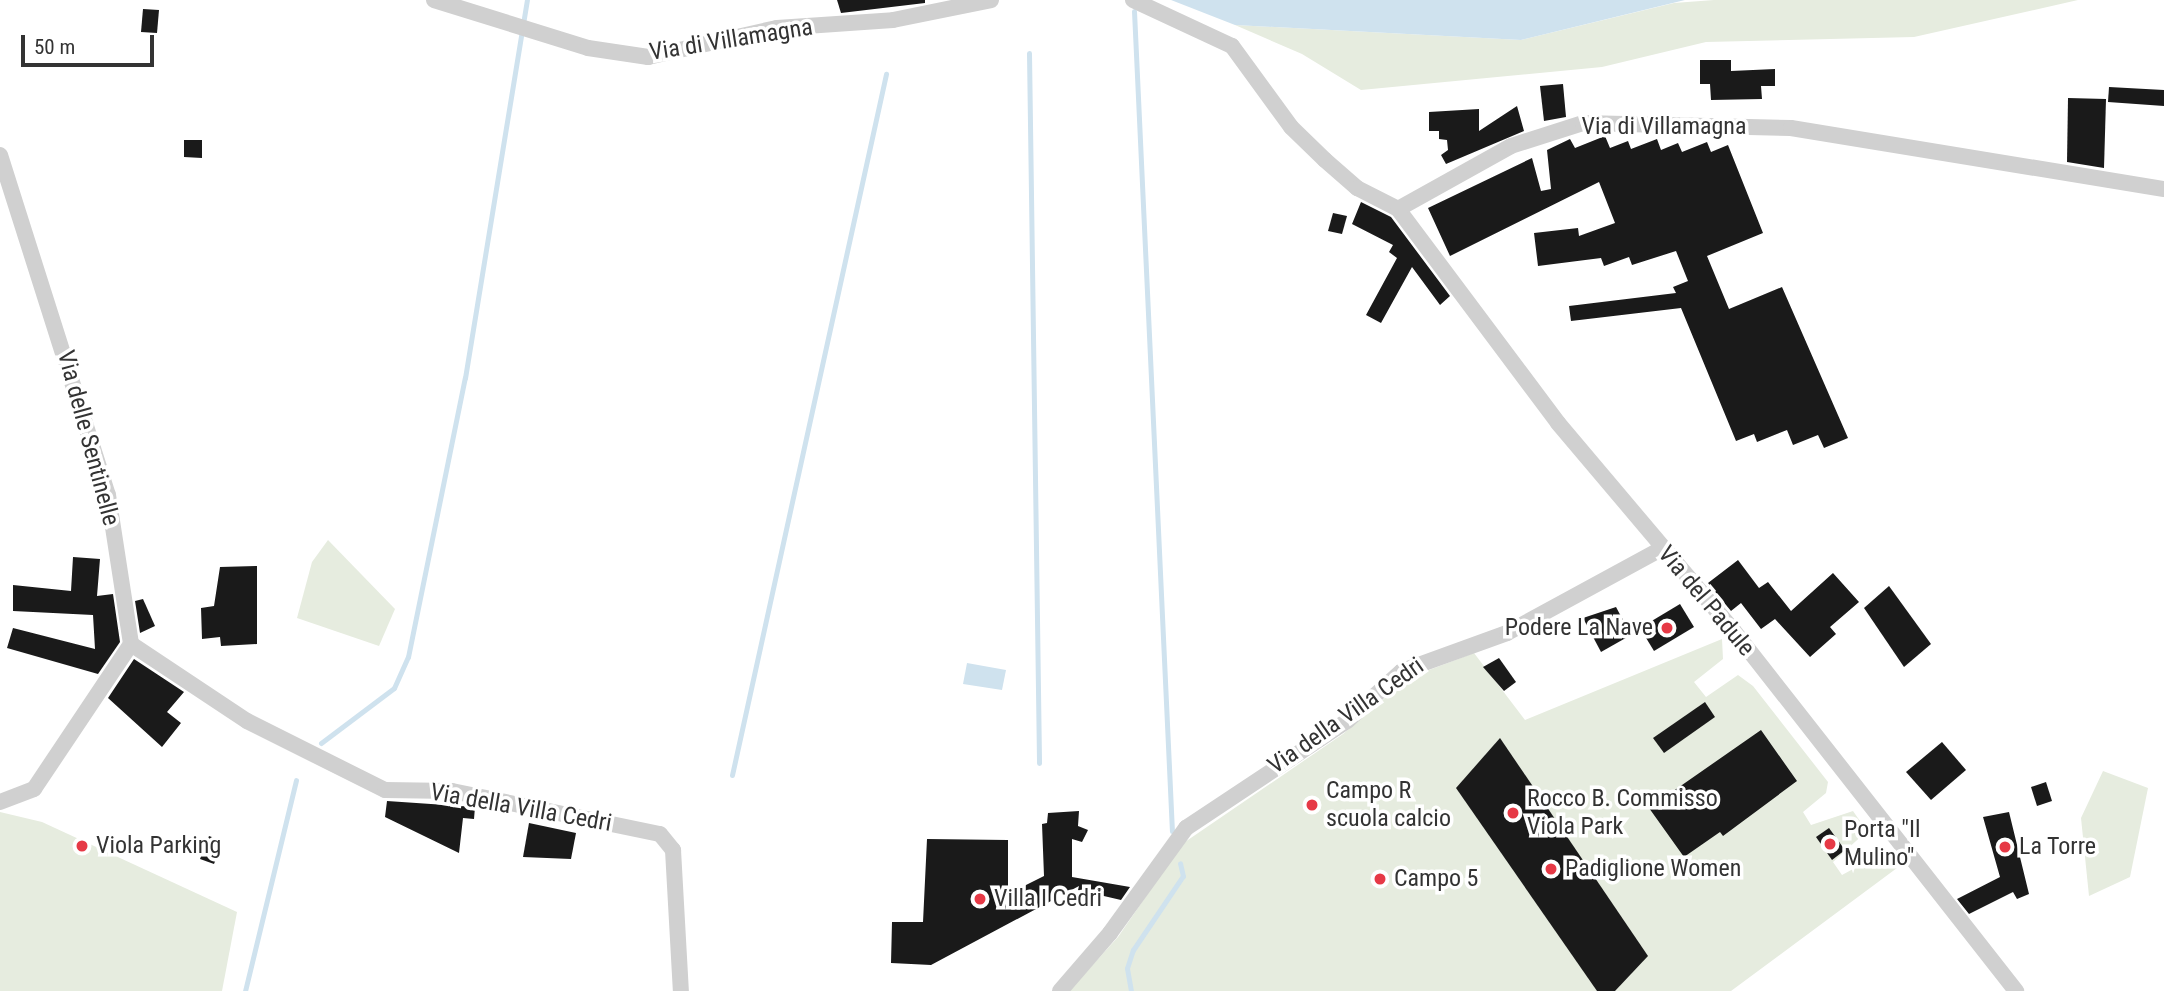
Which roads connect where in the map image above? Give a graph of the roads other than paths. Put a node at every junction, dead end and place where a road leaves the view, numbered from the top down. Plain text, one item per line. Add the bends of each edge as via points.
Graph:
1 (434, 0) edge
2 (991, 0) edge
3 (1133, 0) edge
4 (0, 155) edge
5 (2164, 189) edge
6 (1398, 209) junction
7 (1661, 549) junction
8 (131, 645) junction
9 (0, 802) edge
10 (681, 991) edge
11 (1060, 991) edge
12 (2016, 991) edge

1 - 2 street, Via di Villamagna via 588,48 648,57 777,28 893,20
3 - 6 street via 1232,46 1316,152 1357,188
4 - 8 street, Via delle Sentinelle via 108,495
5 - 6 street, Via di Villamagna via 1791,128 1583,123 1511,146
6 - 7 street, Via del Padule via 1558,423
7 - 11 street, Via della Villa Cedri via 1507,633 1402,671 1346,720 1186,828 1111,933
7 - 12 street, Via del Padule via 1740,640
8 - 9 street via 40,782 21,798
8 - 10 street, Via della Villa Cedri via 247,721 385,790 453,791 660,834 673,850

